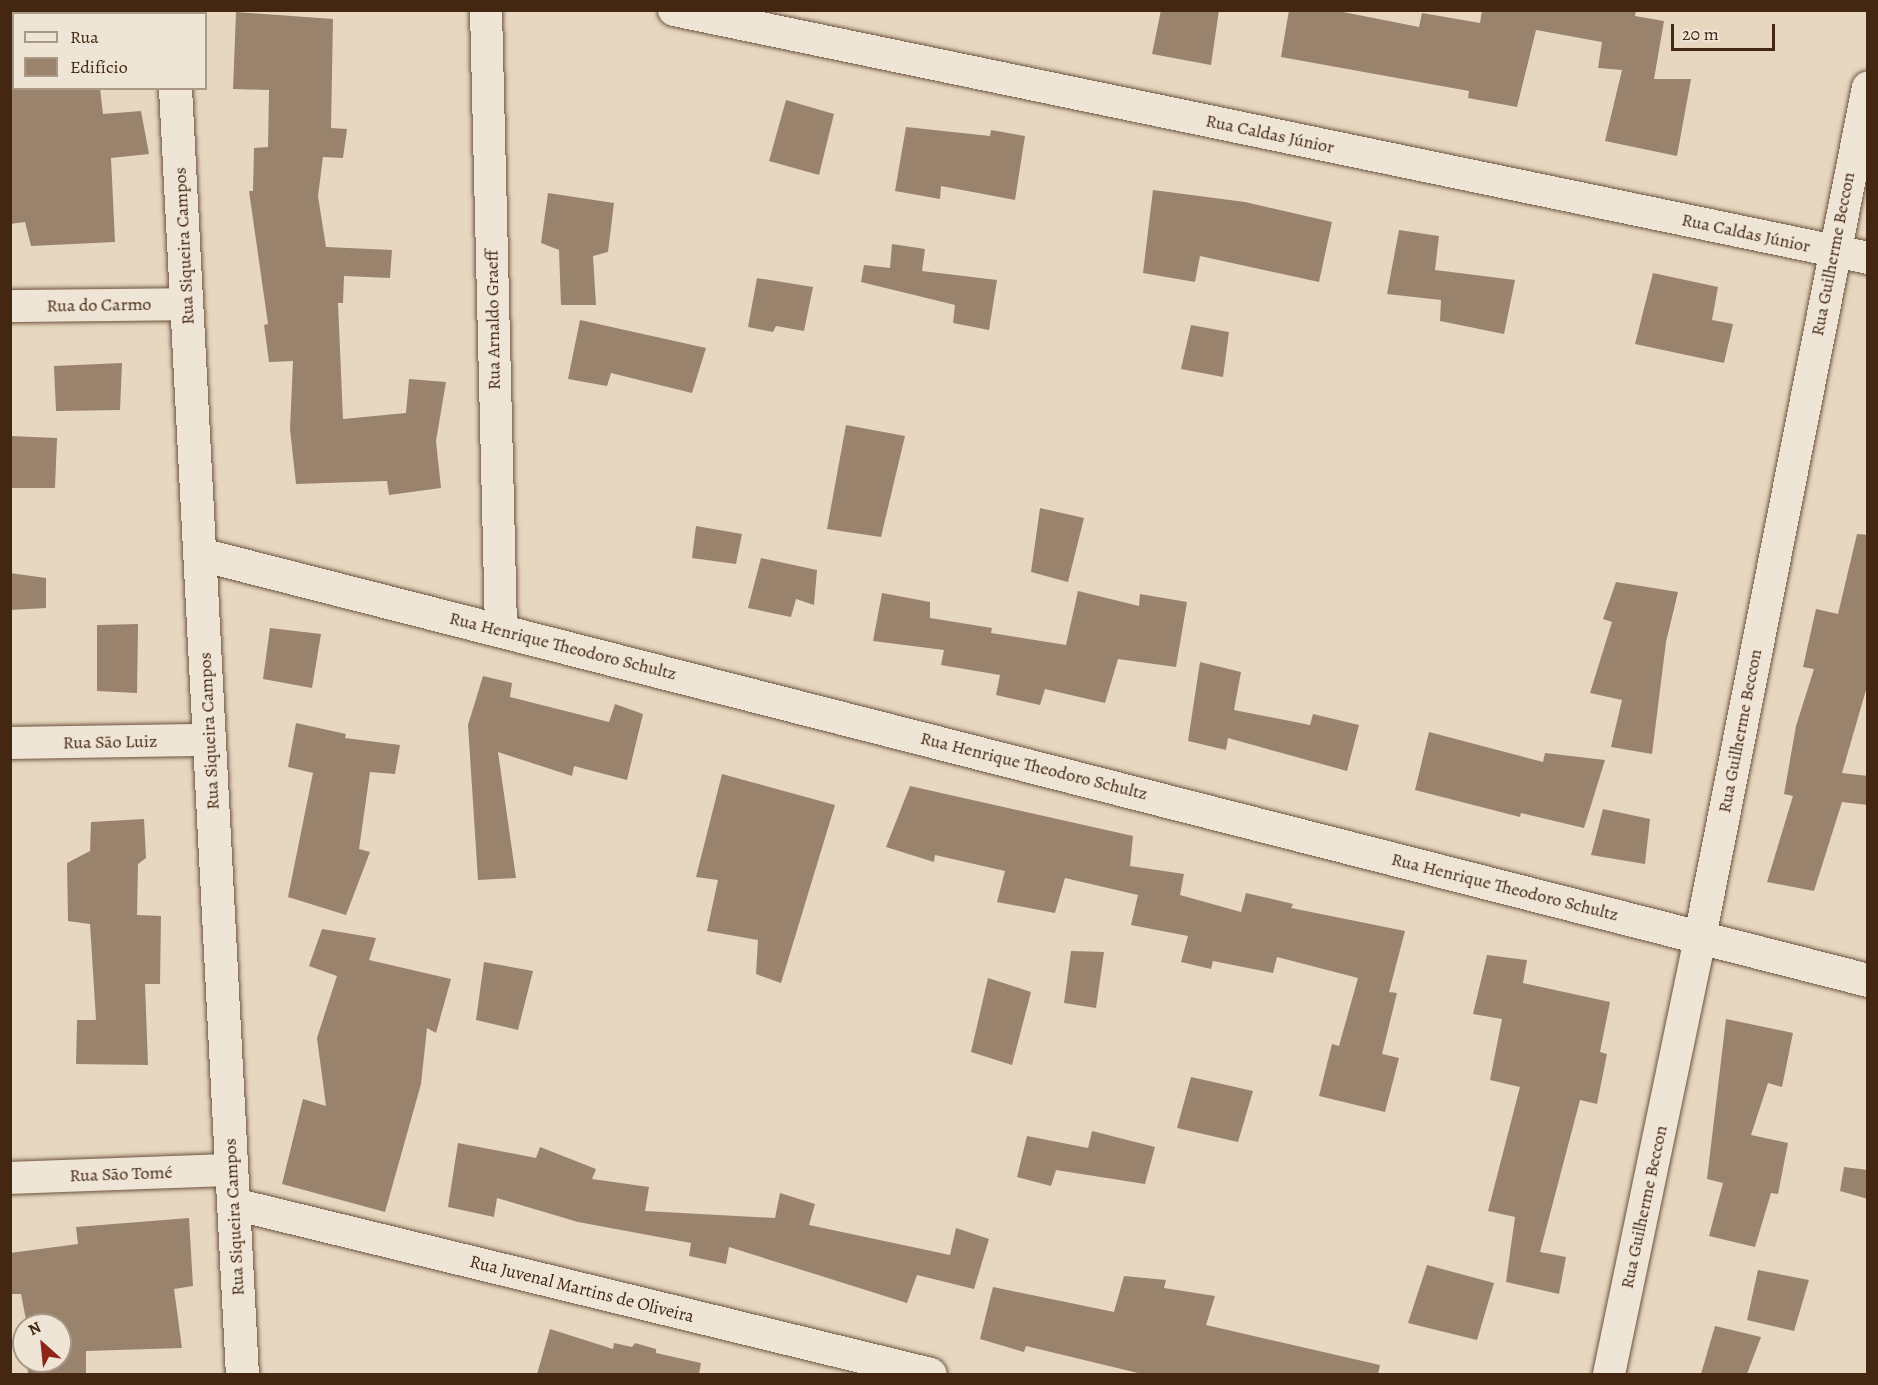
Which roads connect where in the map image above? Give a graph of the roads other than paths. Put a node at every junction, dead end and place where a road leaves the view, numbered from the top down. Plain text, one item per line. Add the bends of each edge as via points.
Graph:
1 (486, 10) edge
2 (674, 10) edge
3 (1868, 87) edge
4 (175, 90) edge
5 (1833, 251) junction
6 (1868, 258) edge
7 (187, 304) junction
8 (10, 306) edge
9 (200, 554) junction
10 (501, 630) junction
11 (210, 741) junction
12 (10, 743) edge
13 (1700, 937) junction
14 (1868, 980) edge
15 (232, 1170) junction
16 (10, 1179) edge
17 (234, 1204) junction
18 (242, 1374) edge
19 (931, 1374) edge
20 (1609, 1374) edge

1 - 10 street, Rua Arnaldo Graeff
2 - 5 street, Rua Caldas Júnior
3 - 5 street, Rua Guilherme Beccon
4 - 7 street, Rua Siqueira Campos
5 - 6 street, Rua Caldas Júnior
5 - 13 street, Rua Guilherme Beccon
7 - 8 street, Rua do Carmo
7 - 9 street, Rua Siqueira Campos
9 - 10 street, Rua Henrique Theodoro Schultz
9 - 11 street, Rua Siqueira Campos
10 - 13 street, Rua Henrique Theodoro Schultz
11 - 12 street, Rua São Luiz
11 - 15 street, Rua Siqueira Campos
13 - 14 street, Rua Henrique Theodoro Schultz
13 - 20 street, Rua Guilherme Beccon
15 - 16 street, Rua São Tomé
15 - 17 street, Rua Siqueira Campos
17 - 18 street, Rua Siqueira Campos
17 - 19 street, Rua Juvenal Martins de Oliveira

